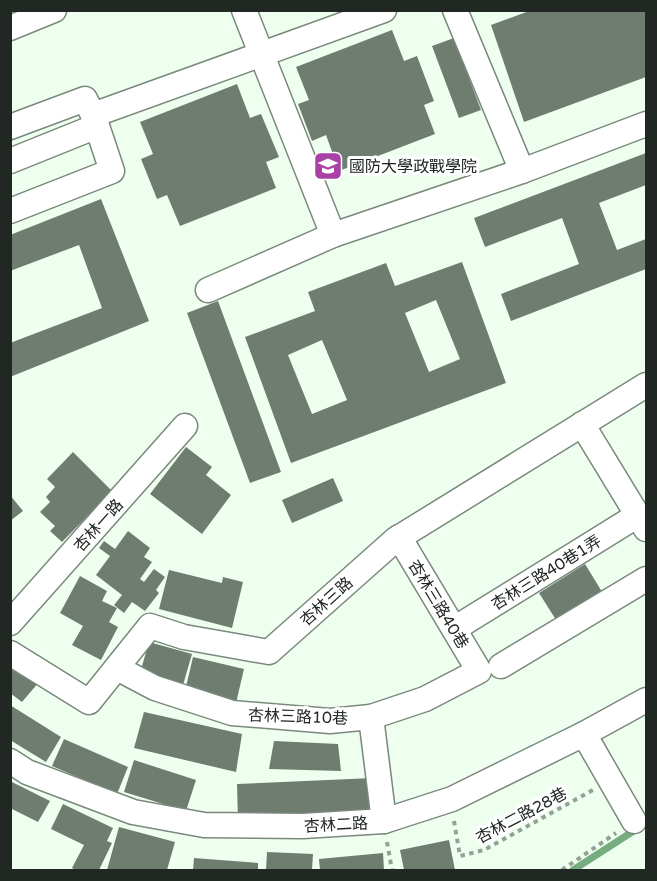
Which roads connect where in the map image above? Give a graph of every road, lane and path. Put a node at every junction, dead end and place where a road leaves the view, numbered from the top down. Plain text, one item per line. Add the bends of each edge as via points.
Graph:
1 (54, 10) edge
2 (244, 10) edge
3 (384, 10) edge
4 (455, 10) edge
5 (10, 28) edge
6 (262, 55) junction
7 (95, 120) junction
8 (646, 124) edge
9 (10, 127) edge
10 (10, 161) edge
11 (522, 171) junction
12 (10, 211) edge
13 (333, 236) junction
14 (208, 290) dead end
15 (646, 385) edge
16 (582, 424) junction
17 (185, 426) dead end
18 (642, 522) edge
19 (399, 537) junction
20 (646, 579) edge
21 (10, 623) edge
22 (454, 629) junction
23 (10, 653) edge
24 (117, 668) junction
25 (490, 669) junction
26 (646, 700) edge
27 (371, 717) junction
28 (584, 734) junction
29 (10, 761) edge
30 (611, 781) junction
31 (450, 799) junction
32 (384, 821) junction
33 (633, 821) joint
34 (392, 870) edge
35 (562, 870) edge

1 - 5 lane
2 - 6 lane
3 - 6 lane
4 - 11 lane
6 - 7 lane
6 - 13 lane
7 - 9 lane via 85,99
7 - 10 lane
7 - 12 lane via 112,171
8 - 11 lane
11 - 13 lane
13 - 14 lane
15 - 16 lane, 杏林三路
16 - 18 lane
16 - 19 lane, 杏林三路
17 - 21 lane, 杏林一路
18 - 22 lane, 杏林三路40巷1弄
19 - 22 lane, 杏林三路40巷
19 - 24 lane, 杏林三路 via 269,652 150,626
20 - 25 lane, 杏林三路10巷
22 - 25 lane, 杏林三路40巷
23 - 24 lane, 杏林三路 via 89,702
24 - 27 lane, 杏林三路10巷 via 155,688 232,713 330,721
25 - 27 lane, 杏林三路10巷 via 425,699
26 - 28 lane, 杏林二路
27 - 32 lane
28 - 30 lane
28 - 31 lane, 杏林二路
29 - 32 lane, 杏林二路 via 27,772 133,812 204,825 303,826
30 - 31 path, 杏林二路28巷 via 484,850 460,855
30 - 33 lane
31 - 32 lane, 杏林二路
32 - 34 path
33 - 35 path

